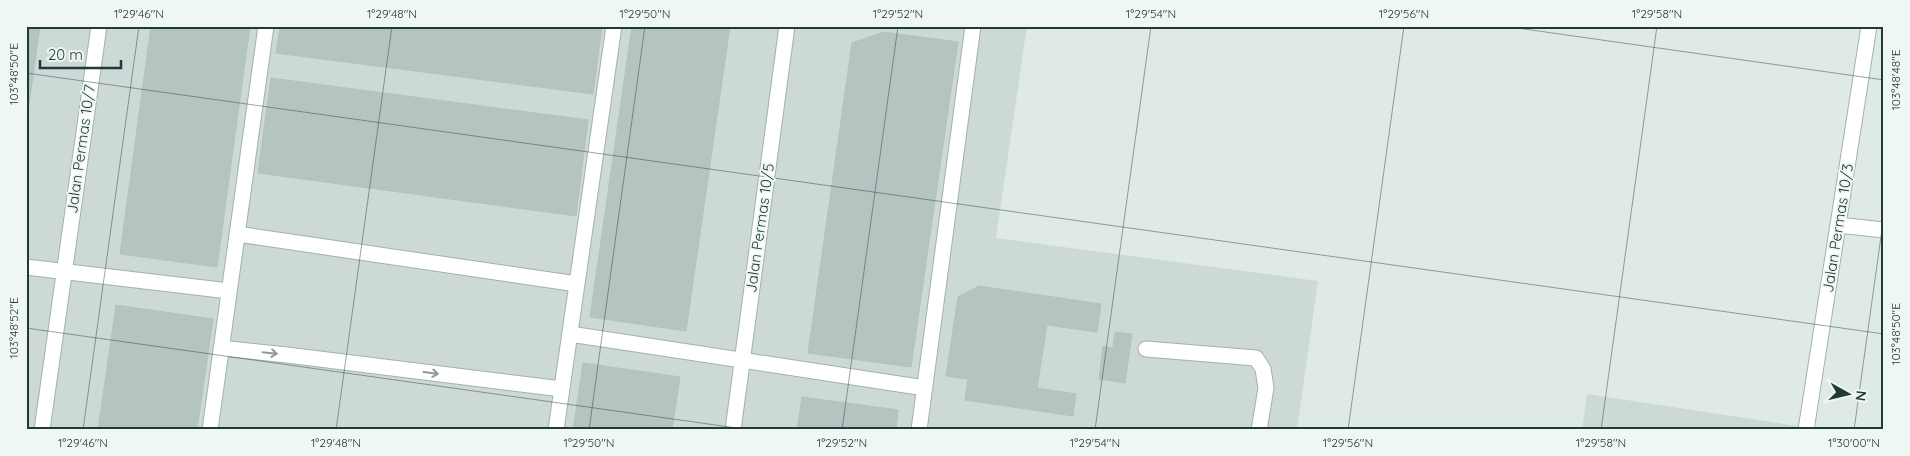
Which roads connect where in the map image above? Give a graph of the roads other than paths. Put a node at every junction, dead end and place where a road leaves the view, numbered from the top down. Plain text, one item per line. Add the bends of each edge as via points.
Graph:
1 (99, 26) edge
2 (266, 26) edge
3 (614, 26) edge
4 (787, 26) edge
5 (973, 26) edge
6 (1869, 26) edge
7 (1838, 225) junction
8 (1884, 230) edge
9 (237, 234) junction
10 (26, 267) edge
11 (64, 272) junction
12 (577, 284) junction
13 (229, 291) junction
14 (570, 334) junction
15 (221, 348) junction
16 (1146, 350) dead end
17 (742, 360) junction
18 (925, 388) junction
19 (562, 389) junction
20 (42, 430) edge
21 (210, 430) edge
22 (556, 430) edge
23 (733, 430) edge
24 (919, 430) edge
25 (1259, 430) edge
26 (1806, 430) edge

1 - 11 street, Jalan Permas 10/7
2 - 9 street
3 - 12 street
4 - 17 street, Jalan Permas 10/5
5 - 18 street
6 - 7 street, Jalan Permas 10/3
7 - 8 street
7 - 26 street, Jalan Permas 10/3
9 - 12 street
9 - 13 street
10 - 11 street
11 - 13 street
11 - 20 street, Jalan Permas 10/7
12 - 14 street
13 - 15 street
14 - 17 street
14 - 19 street
15 -> 19 street
15 - 21 street
16 - 25 street via 1256,358 1263,369 1266,388
17 - 18 street
17 - 23 street, Jalan Permas 10/5
18 - 24 street
19 - 22 street

